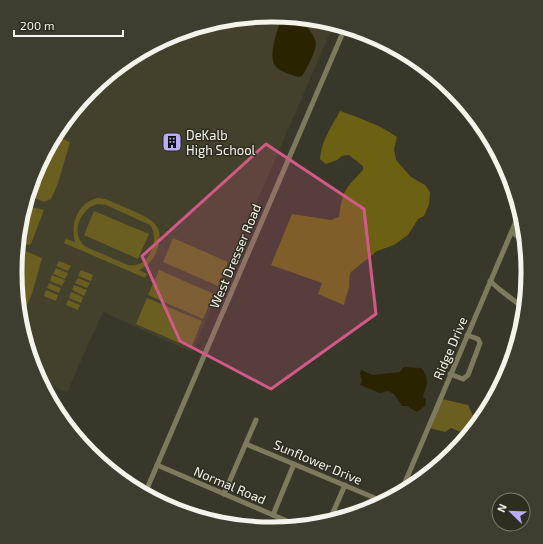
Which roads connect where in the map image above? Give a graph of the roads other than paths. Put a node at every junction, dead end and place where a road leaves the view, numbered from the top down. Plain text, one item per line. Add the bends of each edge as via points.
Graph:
1 (343, 33) edge
2 (516, 223) edge
3 (512, 232) junction
4 (519, 237) edge
5 (490, 281) junction
6 (519, 304) edge
7 (467, 335) junction
8 (450, 374) junction
9 (256, 420) dead end
10 (246, 444) junction
11 (294, 464) junction
12 (157, 465) junction
13 (404, 483) edge
14 (345, 485) junction
15 (147, 488) edge
16 (224, 494) junction
17 (376, 499) edge
18 (332, 514) edge
19 (273, 515) junction
20 (287, 521) edge

1 - 12 street, West Dresser Road
2 - 3 street, Ridge Drive
3 - 4 street
3 - 5 street, Ridge Drive
5 - 6 street
5 - 7 street, Ridge Drive
7 - 8 street, Ridge Drive
7 - 8 street via 478,339 480,343 468,375 463,379
8 - 13 street, Ridge Drive
9 - 10 street
10 - 11 street, Sunflower Drive
10 - 16 street
11 - 14 street, Sunflower Drive
11 - 19 street
12 - 15 street, West Dresser Road
12 - 16 street, Normal Road
14 - 17 street, Sunflower Drive
14 - 18 street
16 - 19 street, Normal Road
19 - 20 street, Normal Road

